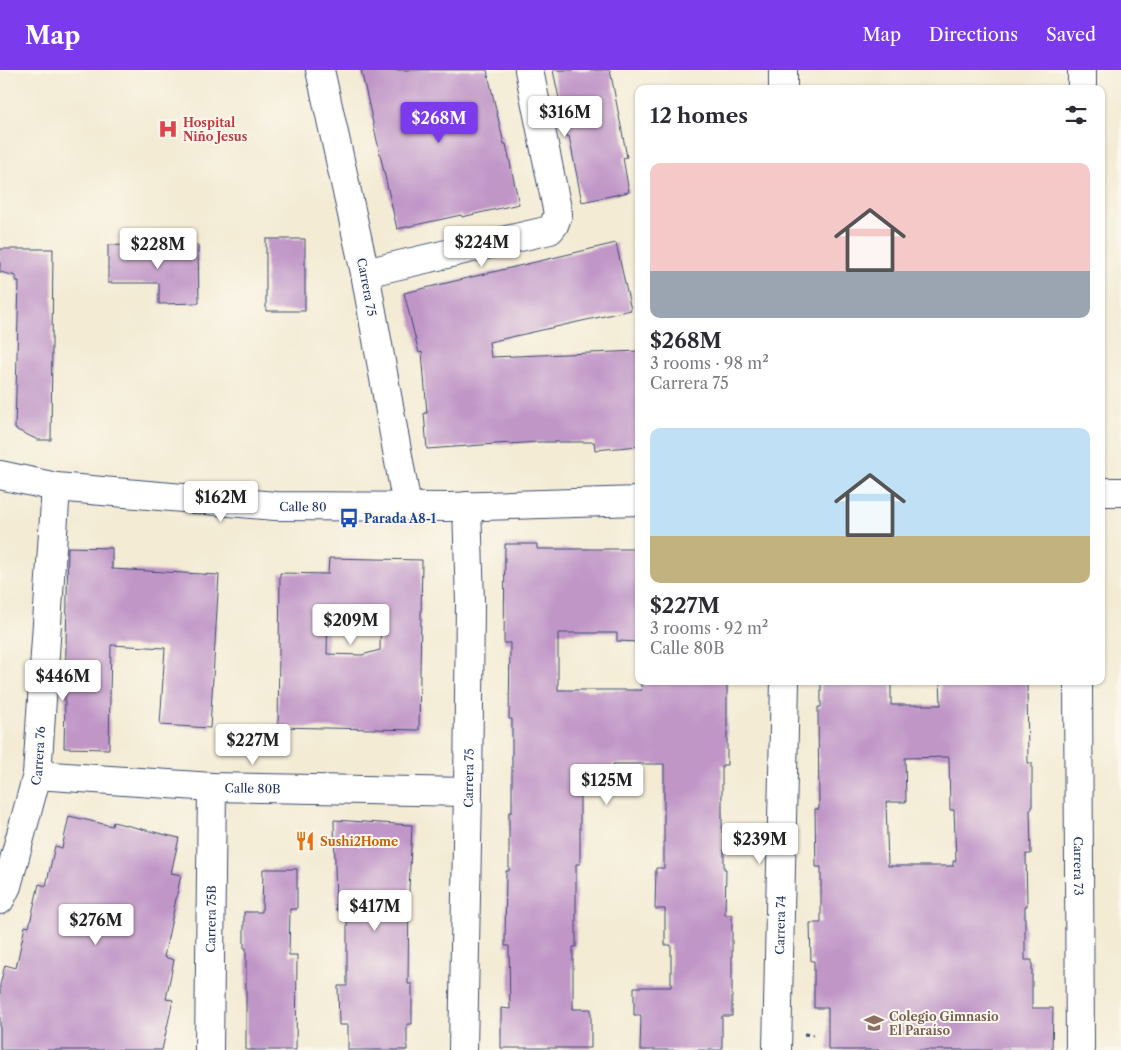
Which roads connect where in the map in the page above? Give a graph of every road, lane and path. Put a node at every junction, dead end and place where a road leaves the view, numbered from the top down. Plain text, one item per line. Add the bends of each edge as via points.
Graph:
1 (320, 70) edge
2 (530, 70) edge
3 (783, 70) edge
4 (1082, 70) edge
5 (783, 85) edge
6 (1082, 85) edge
7 (365, 273) junction
8 (0, 475) edge
9 (56, 487) junction
10 (1105, 492) edge
11 (1121, 492) edge
12 (635, 501) edge
13 (407, 506) junction
14 (467, 506) junction
15 (785, 685) edge
16 (1078, 685) edge
17 (36, 775) junction
18 (212, 787) junction
19 (468, 792) junction
20 (0, 900) edge
21 (209, 1050) edge
22 (463, 1050) edge
23 (777, 1050) edge
24 (1080, 1050) edge

1 - 7 street, Carrera 75
2 - 7 street via 558,214 554,226 550,230
3 - 5 street
4 - 6 street
7 - 13 street, Carrera 75
8 - 9 street, Calle 80
9 - 13 street, Calle 80 via 275,506
9 - 17 street, Carrera 76
10 - 11 street
12 - 14 street, Calle 80
13 - 14 street, Calle 80
14 - 19 street, Carrera 75 via 470,603
15 - 23 street, Carrera 74
16 - 24 street, Carrera 73
17 - 18 street, Calle 80B
17 - 20 street, Carrera 76 via 7,886
18 - 19 street, Calle 80B
18 - 21 street, Carrera 75B
19 - 22 street, Carrera 75

